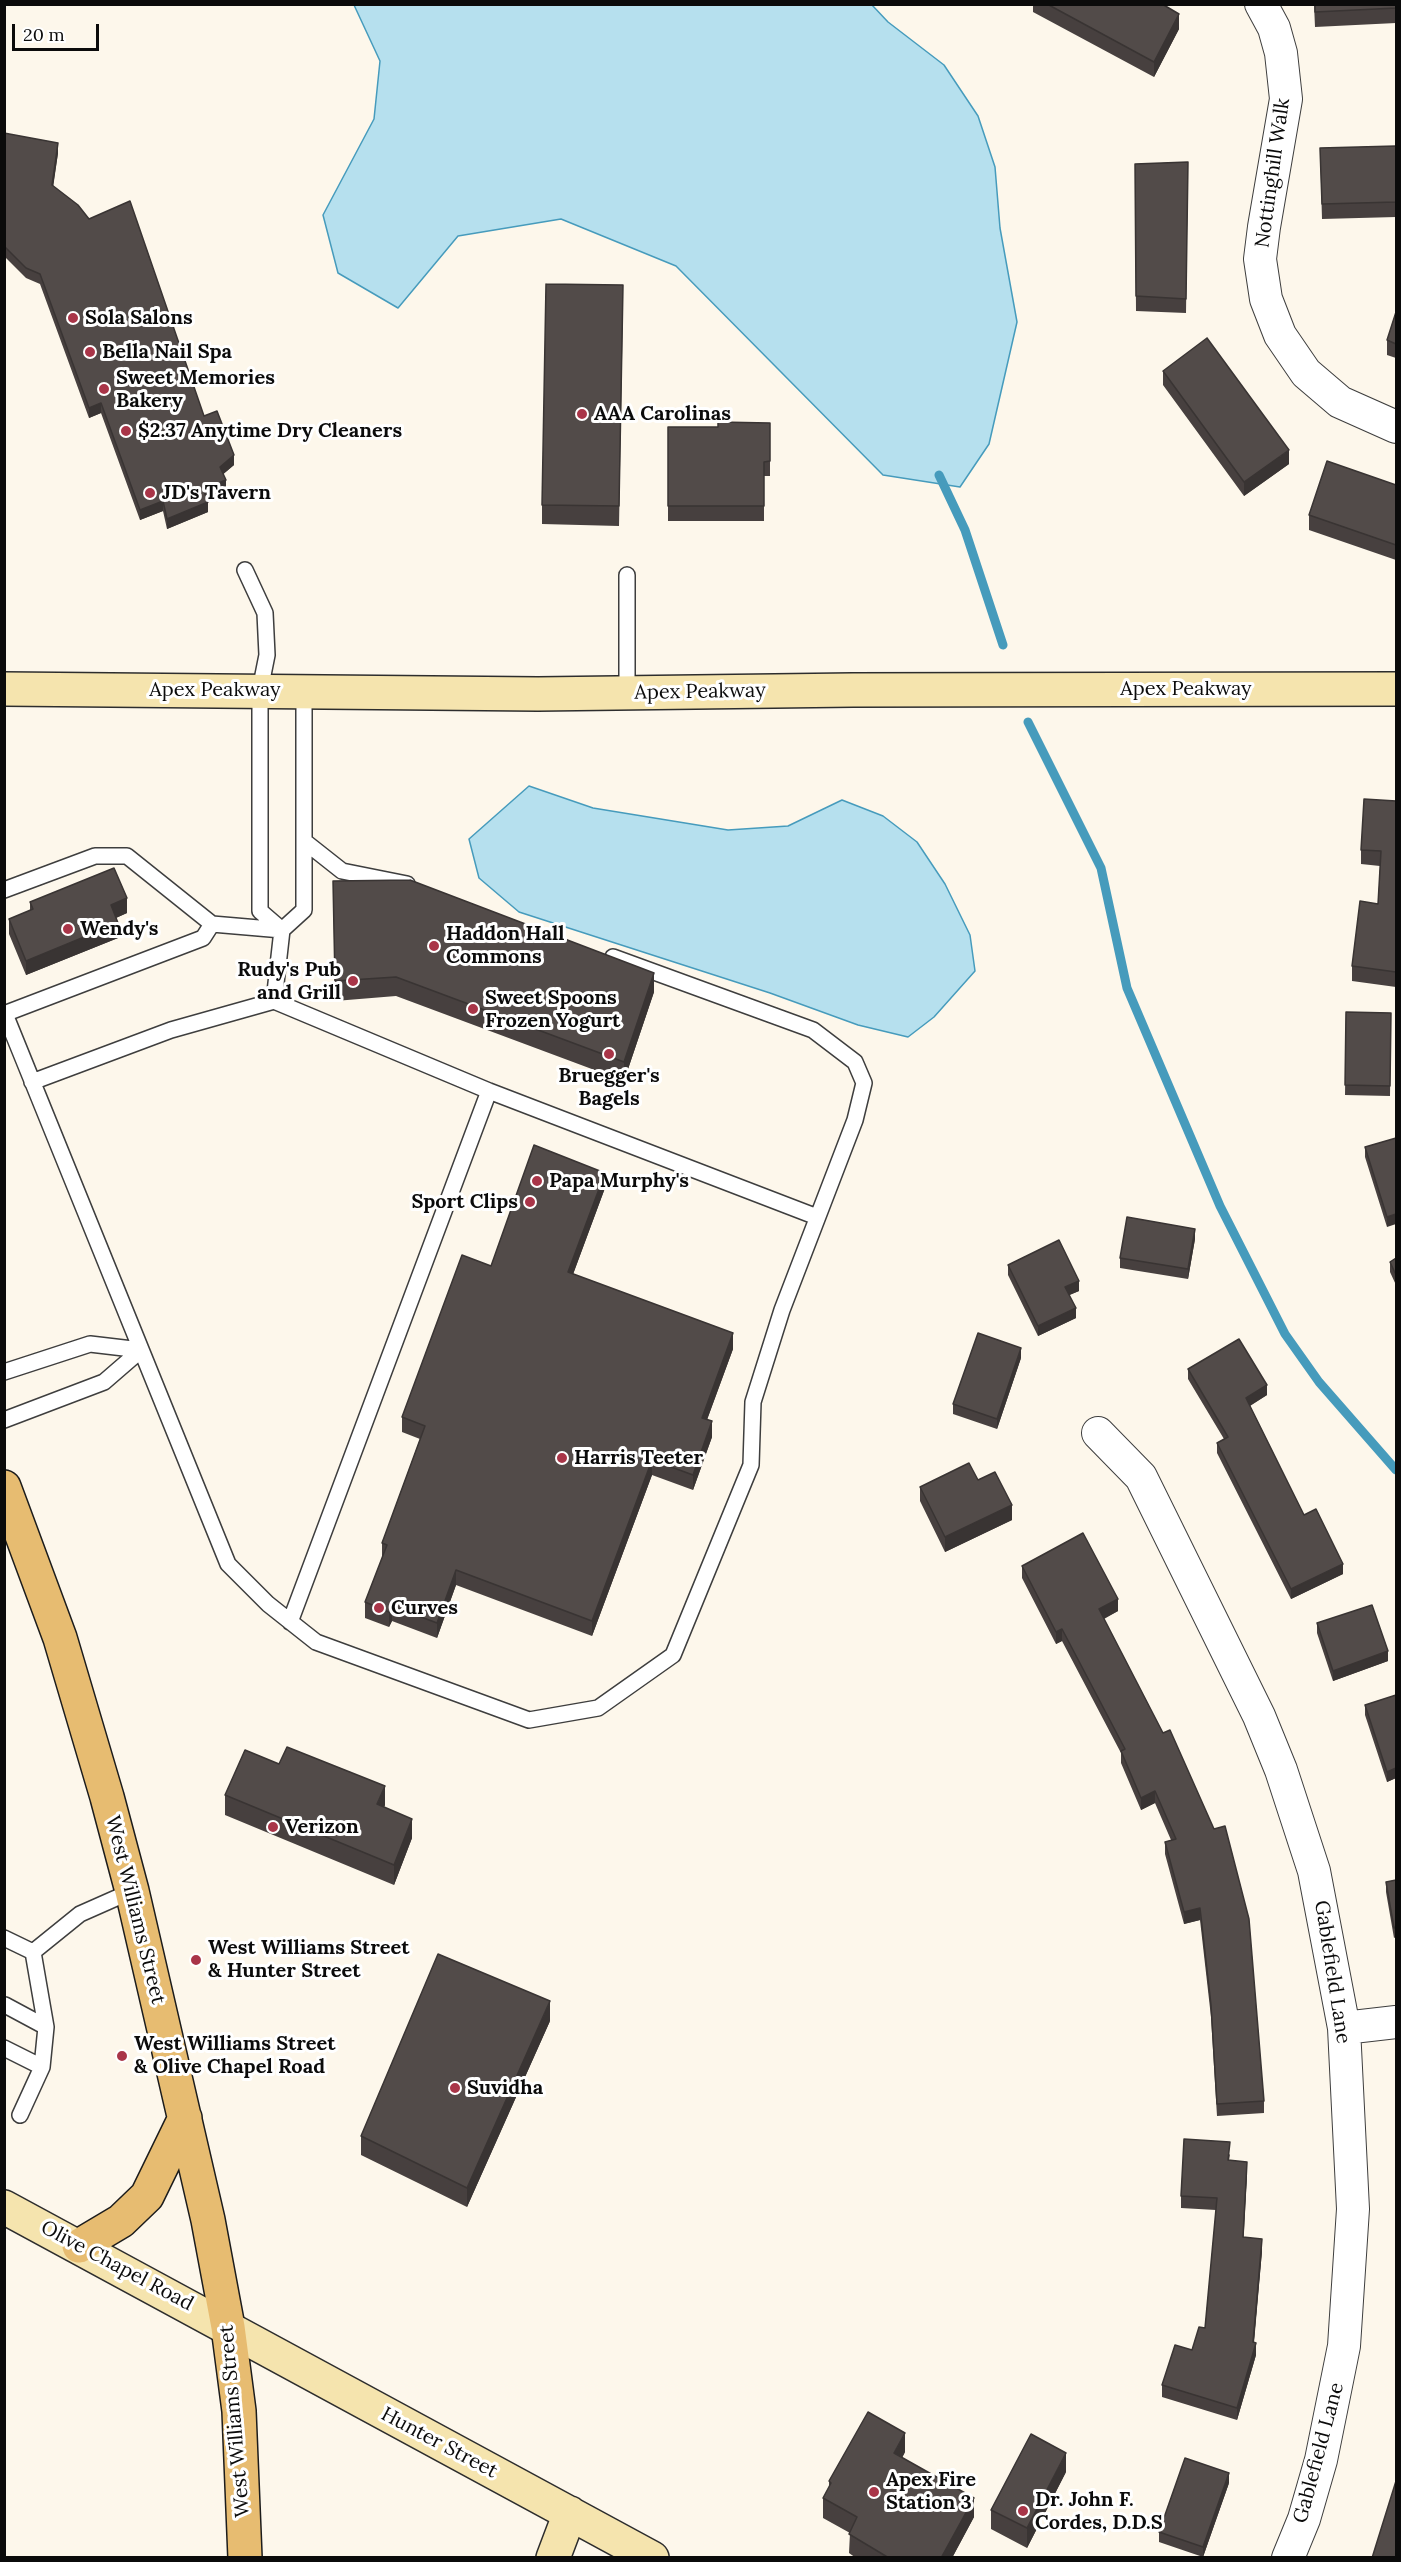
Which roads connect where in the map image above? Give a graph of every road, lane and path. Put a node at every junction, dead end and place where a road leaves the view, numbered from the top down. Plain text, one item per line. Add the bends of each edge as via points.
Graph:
1 (1261, 4) edge
2 (1396, 427) edge
3 (245, 570) dead end
4 (627, 575) dead end
5 (4, 689) edge
6 (1396, 689) edge
7 (260, 690) junction
8 (304, 690) junction
9 (627, 693) junction
10 (304, 841) junction
11 (424, 889) edge
12 (4, 890) edge
13 (212, 924) junction
14 (282, 930) junction
15 (602, 953) edge
16 (274, 1001) junction
17 (5, 1014) edge
18 (32, 1082) junction
19 (489, 1091) junction
20 (817, 1217) junction
21 (141, 1350) junction
22 (4, 1372) edge
23 (4, 1420) edge
24 (1098, 1433) dead end
25 (4, 1487) edge
26 (290, 1622) junction
27 (132, 1891) junction
28 (4, 1938) edge
29 (33, 1952) junction
30 (4, 2005) edge
31 (1396, 2022) edge
32 (46, 2027) junction
33 (1344, 2028) junction
34 (4, 2049) edge
35 (42, 2067) junction
36 (20, 2115) dead end
37 (185, 2118) junction
38 (4, 2207) edge
39 (79, 2246) junction
40 (228, 2327) junction
41 (570, 2513) junction
42 (245, 2558) edge
43 (553, 2558) edge
44 (652, 2558) edge
45 (1288, 2558) edge

1 - 2 street, Nottinghill Walk via 1281,53 1286,99 1260,259 1266,300 1280,335 1306,373 1340,402
3 - 7 lane via 265,613 267,655
4 - 9 lane
5 - 7 main road, Apex Peakway
6 - 9 main road, Apex Peakway
7 - 8 main road, Apex Peakway
7 - 14 lane via 260,910
8 - 9 main road, Apex Peakway
8 - 10 lane
10 - 11 lane via 342,872
10 - 14 lane via 304,910
12 - 13 lane via 95,856 127,855
13 - 14 lane
13 - 17 lane via 203,938
14 - 16 lane
15 - 20 lane via 813,1030 855,1062 864,1083 855,1120
16 - 18 lane via 171,1030
16 - 19 lane
17 - 18 lane
18 - 21 lane
19 - 20 lane
19 - 26 lane
20 - 26 lane via 753,1402 752,1465 673,1655 598,1708 529,1720 316,1642
21 - 22 lane via 90,1344
21 - 23 lane via 104,1382
21 - 26 lane via 228,1564
24 - 33 street, Gablefield Lane via 1141,1477 1259,1716 1314,1871
25 - 27 main road, West Williams Street via 60,1638
27 - 29 lane via 80,1914
27 - 37 main road, West Williams Street
28 - 29 lane
29 - 32 lane
30 - 32 lane
31 - 33 street
32 - 35 lane
33 - 45 street, Gablefield Lane via 1353,2209 1344,2346 1321,2460
34 - 35 lane
35 - 36 lane
37 - 39 main road via 147,2196 121,2220
37 - 40 main road, West Williams Street
38 - 39 main road, Olive Chapel Road
39 - 40 main road, Olive Chapel Road
40 - 41 main road, Hunter Street
40 - 42 main road, West Williams Street via 238,2411
41 - 43 main road
41 - 44 main road, Hunter Street

